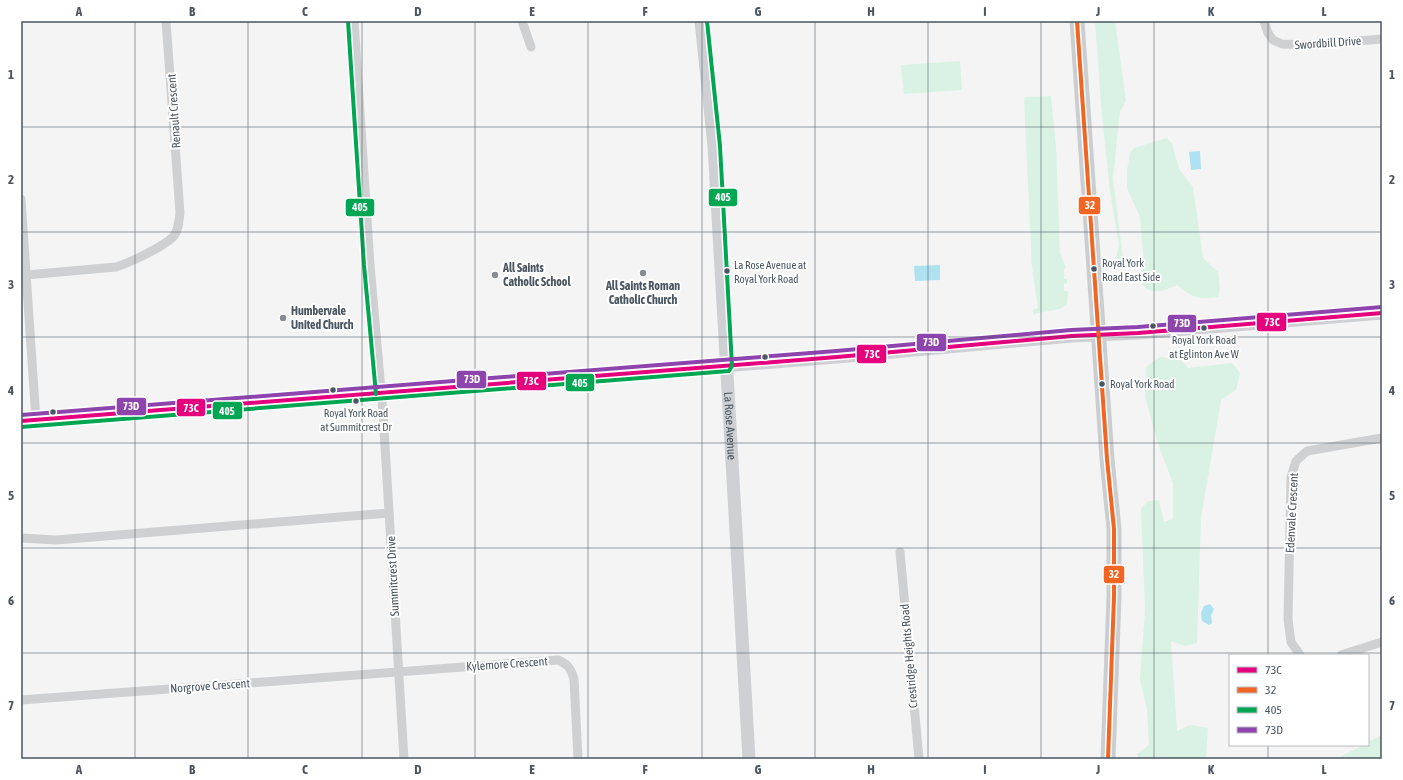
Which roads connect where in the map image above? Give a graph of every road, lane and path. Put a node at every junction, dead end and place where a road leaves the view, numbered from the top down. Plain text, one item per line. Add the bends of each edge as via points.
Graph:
1 (166, 21) edge
2 (354, 21) edge
3 (522, 21) edge
4 (701, 21) edge
5 (1078, 21) edge
6 (1264, 21) edge
7 (1382, 39) edge
8 (531, 47) dead end
9 (21, 199) edge
10 (26, 274) junction
11 (1382, 313) edge
12 (1100, 335) junction
13 (726, 366) junction
14 (382, 393) junction
15 (36, 420) junction
16 (21, 422) edge
17 (1382, 438) edge
18 (389, 513) junction
19 (21, 538) edge
20 (900, 552) dead end
21 (1382, 642) edge
22 (1299, 654) edge
23 (1344, 654) edge
24 (398, 672) junction
25 (21, 700) edge
26 (404, 759) edge
27 (578, 759) edge
28 (749, 759) edge
29 (919, 759) edge
30 (1108, 759) edge

1 - 10 street, Renault Crescent via 180,214 179,226 174,237 116,267
2 - 14 street via 368,241
3 - 8 street
4 - 13 main road, La Rose Avenue via 714,146
5 - 12 main road
6 - 7 street, Swordbill Drive via 1273,40 1282,44 1307,45
9 - 10 street
10 - 15 street
11 - 12 main road
12 - 13 main road
12 - 30 main road via 1114,529
13 - 14 main road
13 - 28 main road, La Rose Avenue
14 - 15 main road
14 - 18 street, Summitcrest Drive
15 - 16 main road
17 - 22 street, Edenvale Crescent via 1307,451 1296,460 1292,477 1288,619 1291,642
18 - 19 street via 56,540
18 - 24 street, Summitcrest Drive
20 - 29 street, Crestridge Heights Road
21 - 23 street
24 - 25 street, Norgrove Crescent
24 - 26 street, Summitcrest Drive
24 - 27 street, Kylemore Crescent via 549,660 566,663 572,670 574,679

